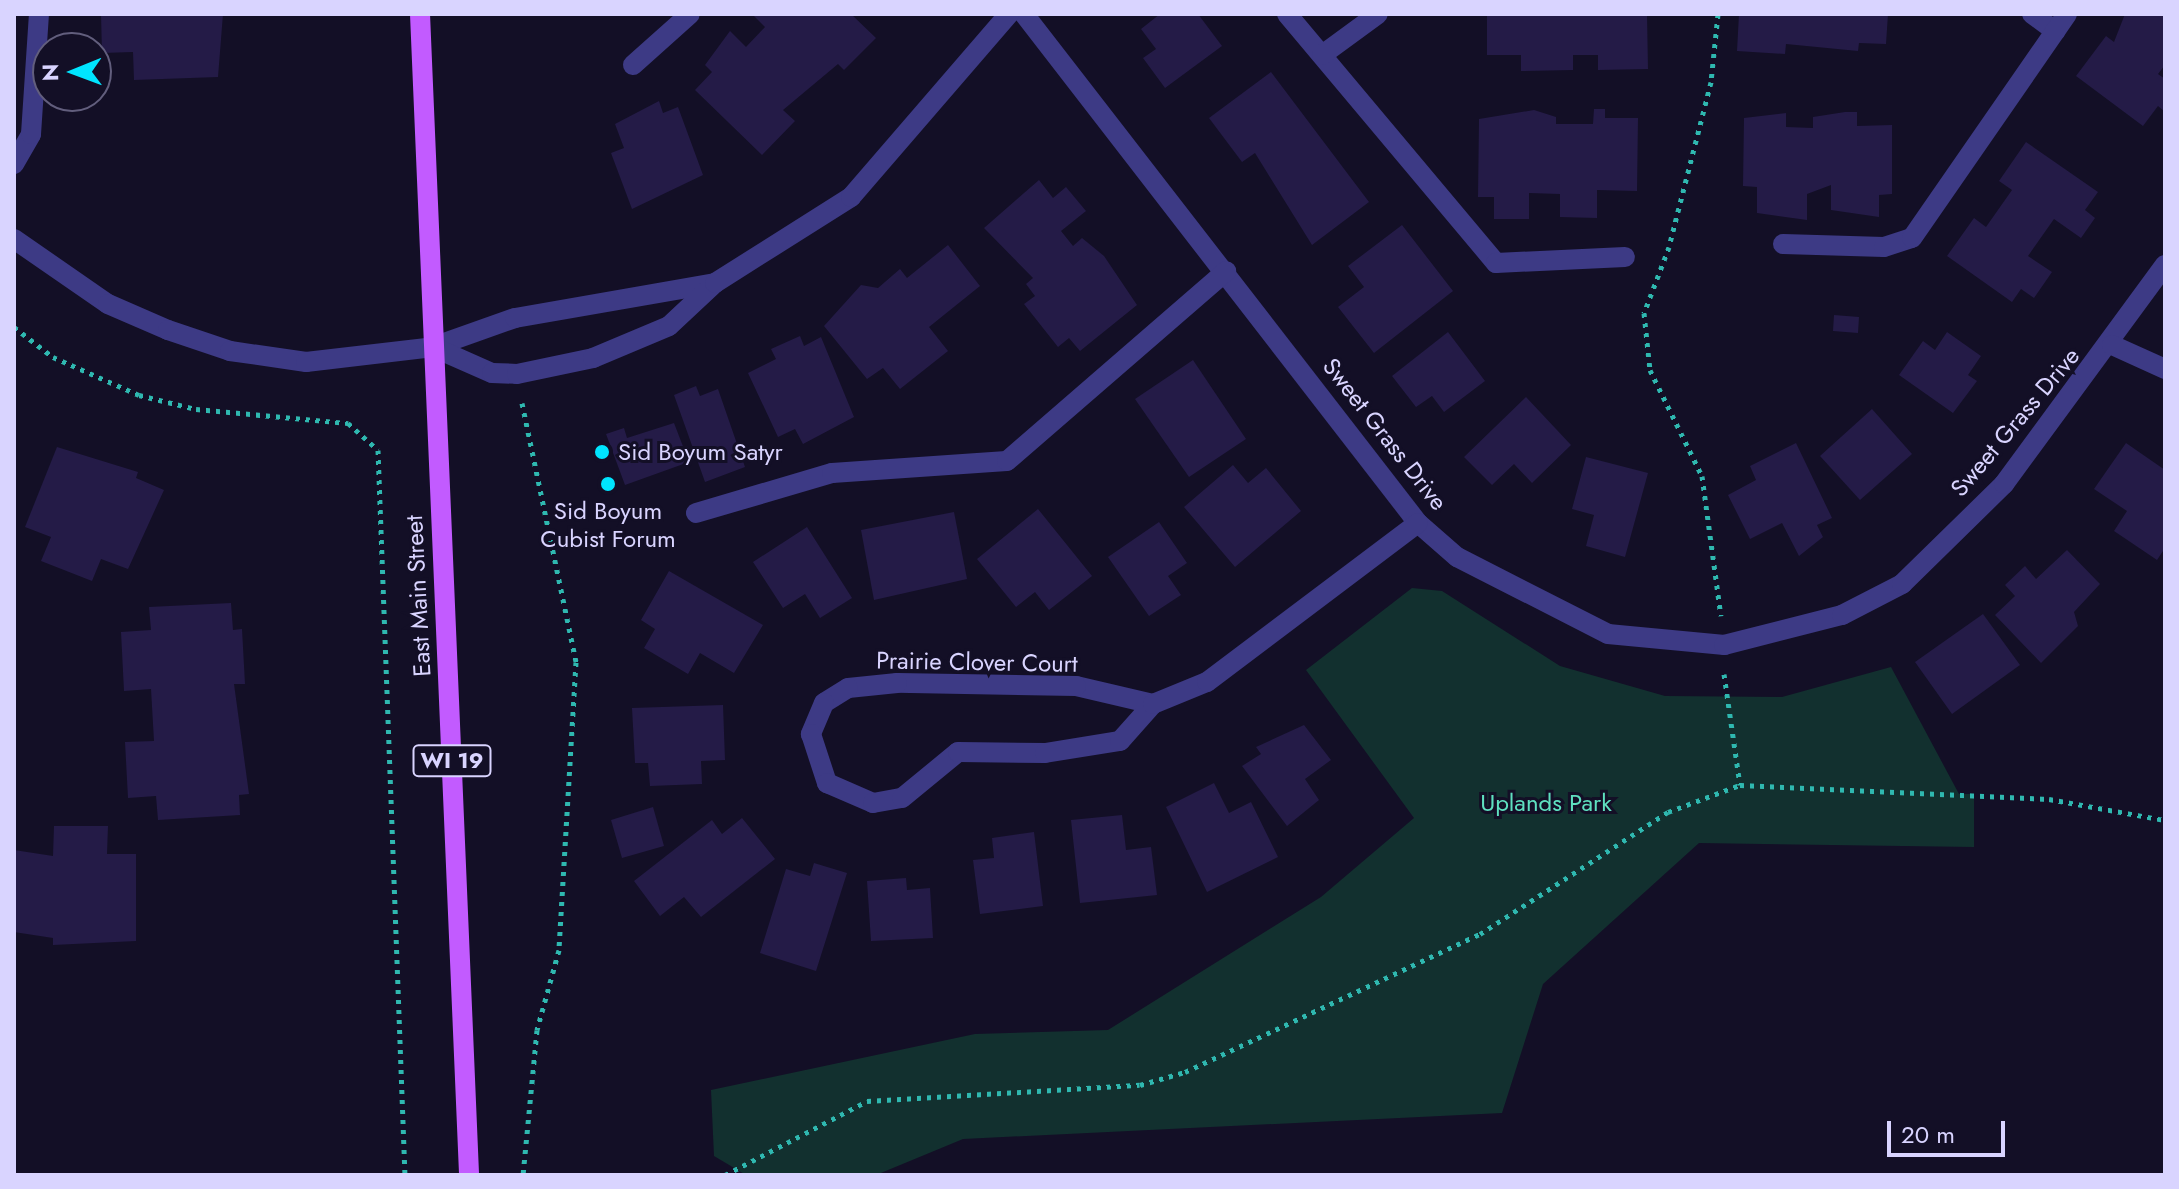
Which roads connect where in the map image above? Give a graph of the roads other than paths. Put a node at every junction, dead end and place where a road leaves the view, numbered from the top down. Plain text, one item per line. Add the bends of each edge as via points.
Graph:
1 (39, 14) edge
2 (420, 14) edge
3 (690, 14) edge
4 (1009, 14) edge
5 (1024, 14) edge
6 (1287, 14) edge
7 (1378, 14) edge
8 (2032, 14) edge
9 (2067, 14) edge
10 (2055, 31) junction
11 (1322, 55) junction
12 (633, 65) dead end
13 (14, 164) edge
14 (14, 239) edge
15 (1783, 244) dead end
16 (1625, 257) dead end
17 (2165, 265) edge
18 (1226, 271) junction
19 (715, 283) junction
20 (2112, 345) junction
21 (433, 347) junction
22 (2165, 369) edge
23 (696, 513) dead end
24 (1418, 523) junction
25 (1153, 704) junction
26 (469, 1175) edge

1 - 13 street via 31,134
2 - 21 main road, East Main Street / WI 19
3 - 12 street
4 - 19 street via 851,197
5 - 18 street, Sweet Grass Drive
6 - 11 street
7 - 11 street
8 - 10 street
9 - 10 street
10 - 15 street via 1912,238 1884,247
11 - 16 street via 1496,263
14 - 21 street via 108,304 230,351 306,362
17 - 20 street, Sweet Grass Drive
18 - 23 street via 1007,461 832,473
18 - 24 street, Sweet Grass Drive
19 - 21 street via 515,318
19 - 21 street via 669,326 593,358 492,373
20 - 22 street
20 - 24 street, Sweet Grass Drive via 2004,484 1902,584 1842,615 1724,645 1608,634 1457,557
21 - 26 main road, East Main Street / WI 19
24 - 25 street, Prairie Clover Court via 1207,682
25 - 25 street, Prairie Clover Court via 1076,686 897,683 848,688 824,703 811,734 827,783 873,803 902,798 958,752 1045,753 1120,741

